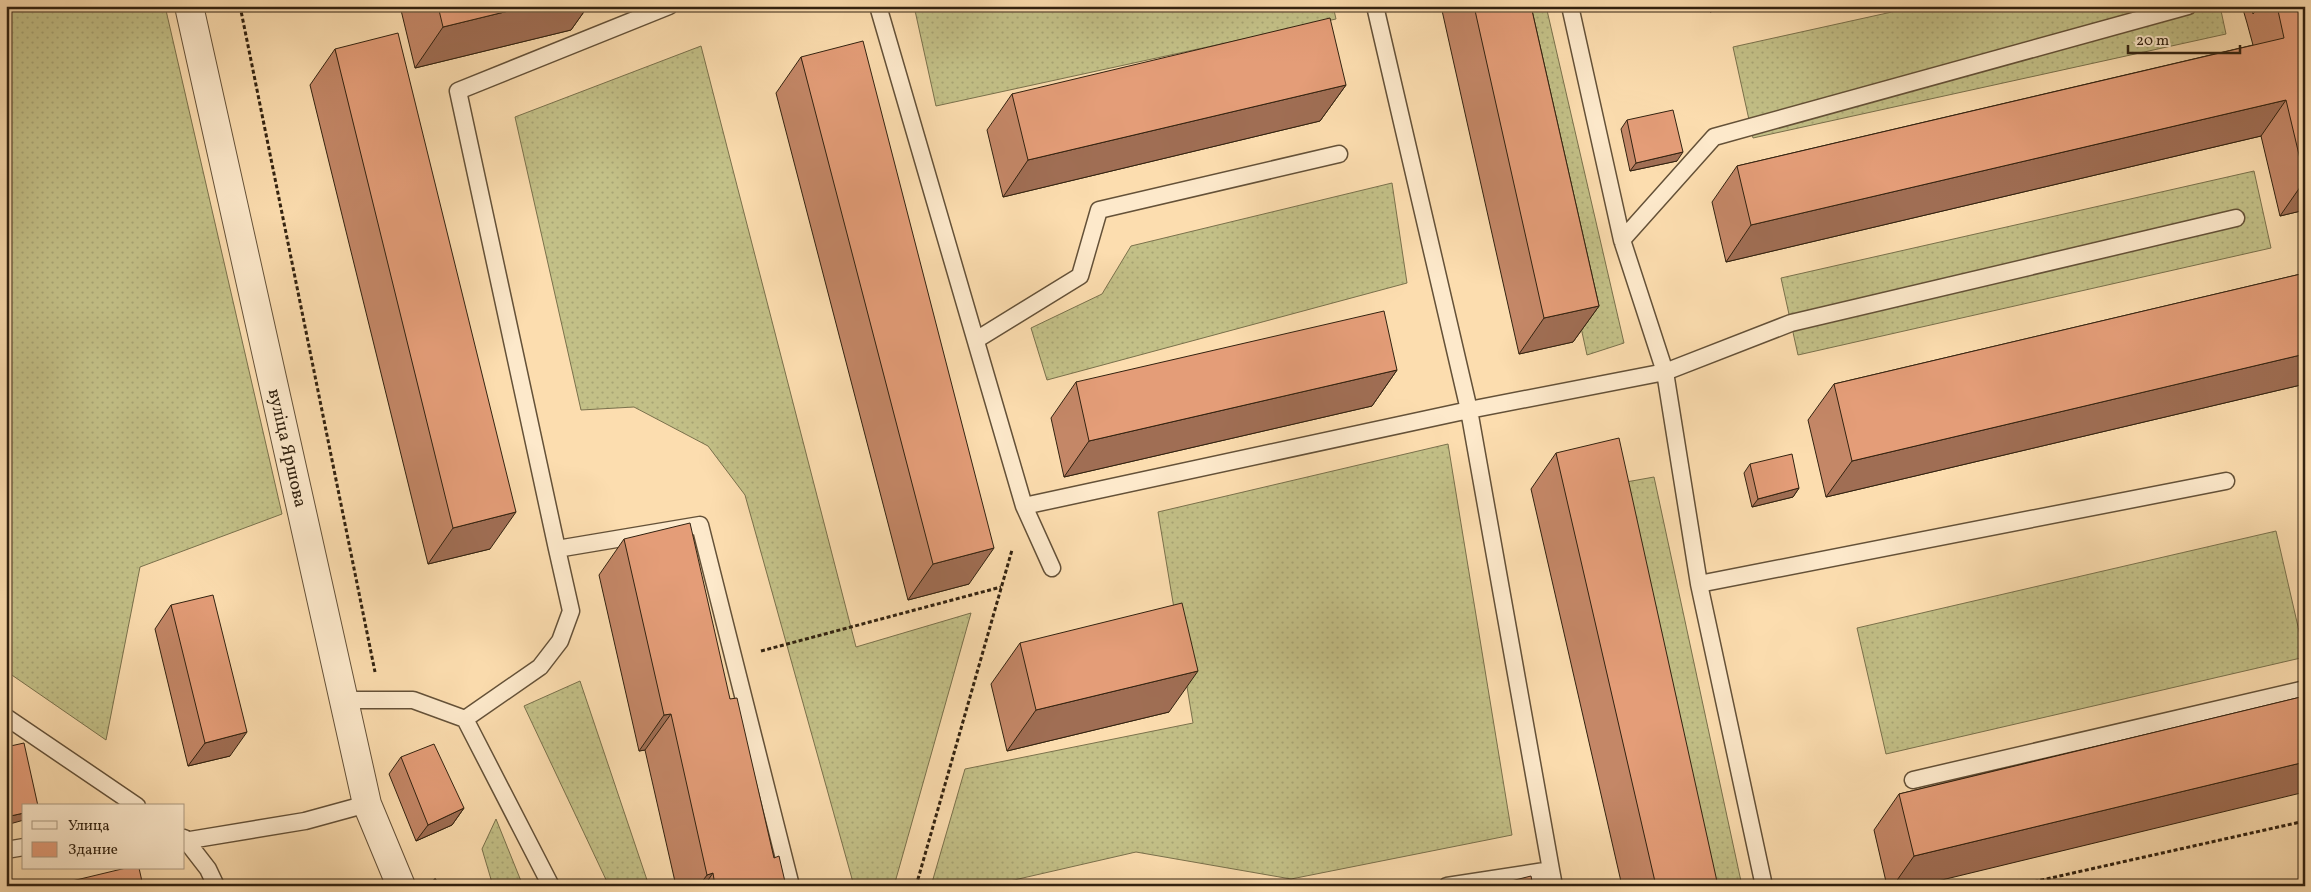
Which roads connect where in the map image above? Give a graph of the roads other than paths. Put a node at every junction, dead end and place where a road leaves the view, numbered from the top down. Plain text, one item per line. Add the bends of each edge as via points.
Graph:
1 (189, 6) edge
2 (669, 6) edge
3 (878, 6) edge
4 (1375, 6) edge
5 (1570, 6) edge
6 (2188, 6) edge
7 (1339, 154) dead end
8 (2236, 218) dead end
9 (1622, 240) junction
10 (976, 340) junction
11 (1665, 372) junction
12 (1470, 410) junction
13 (2226, 481) dead end
14 (1024, 506) junction
15 (557, 549) junction
16 (1052, 568) dead end
17 (1699, 584) junction
18 (2305, 689) edge
19 (344, 700) junction
20 (8, 719) edge
21 (464, 719) junction
22 (1913, 780) dead end
23 (134, 804) edge
24 (367, 804) junction
25 (185, 840) edge
26 (22, 847) edge
27 (6, 850) edge
28 (1552, 878) edge
29 (216, 886) edge
30 (401, 886) edge
31 (551, 886) edge
32 (791, 886) edge
33 (1447, 886) edge
34 (1764, 886) edge

1 - 19 street, вуліца Яршова
2 - 15 lane via 458,91
3 - 10 lane
4 - 12 lane
5 - 9 lane
6 - 9 lane via 1714,137
7 - 10 lane via 1099,210 1080,276
8 - 11 lane via 1791,324
9 - 11 lane
10 - 14 lane
11 - 12 lane
11 - 17 lane
12 - 14 lane
12 - 28 lane
13 - 17 lane
14 - 16 lane
15 - 21 lane via 571,611 560,641 540,667
15 - 32 lane via 700,525
17 - 34 lane
18 - 22 lane
19 - 21 lane via 413,700
19 - 24 street, вуліца Яршова
20 - 23 lane
21 - 31 lane
24 - 25 lane via 305,821
24 - 30 street, вуліца Яршова
25 - 29 lane via 208,869
26 - 27 lane
28 - 33 lane

